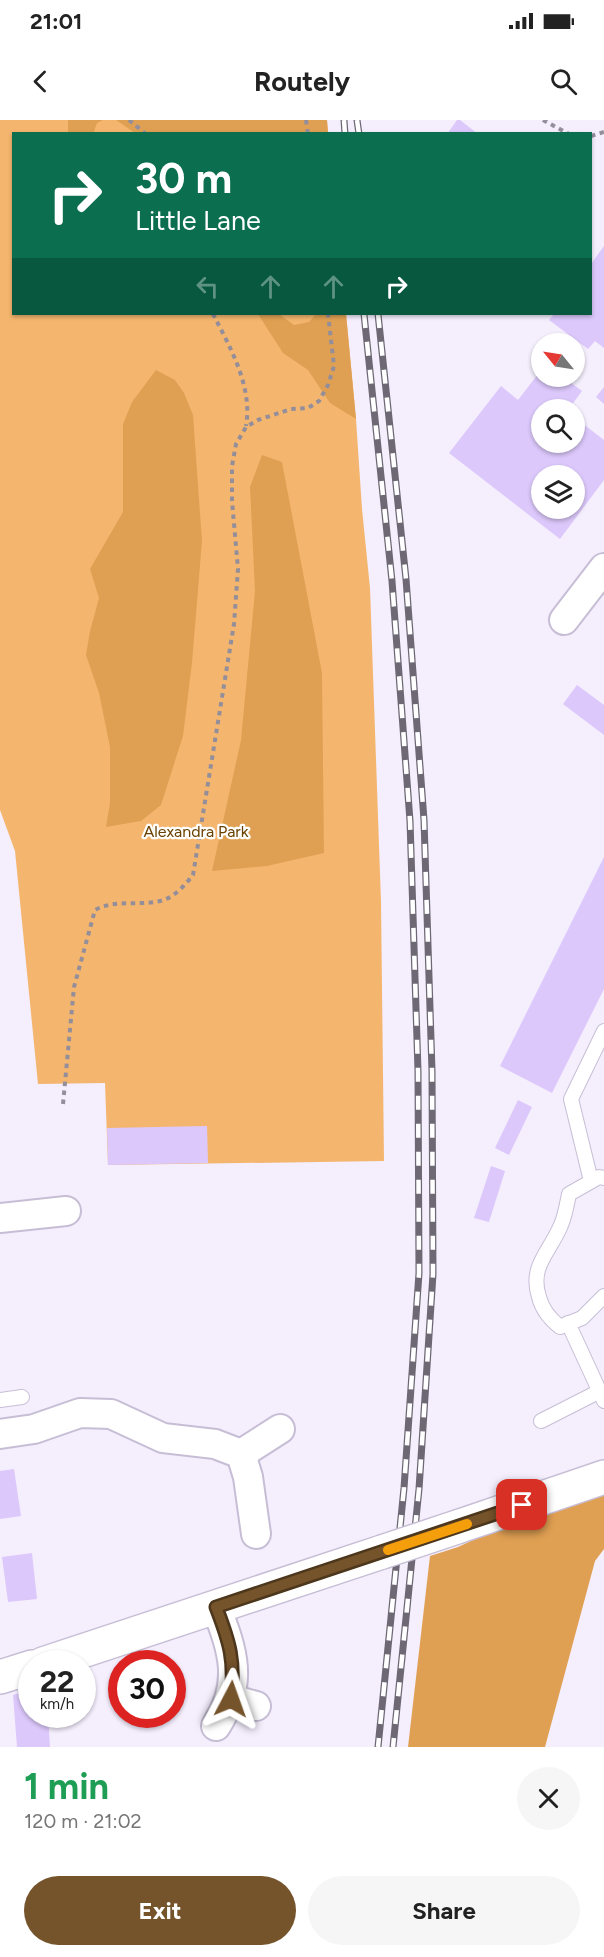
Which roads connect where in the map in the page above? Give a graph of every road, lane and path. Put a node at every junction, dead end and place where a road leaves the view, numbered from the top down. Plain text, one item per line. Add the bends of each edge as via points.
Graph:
1 (129, 120) edge
2 (543, 120) edge
3 (137, 127) junction
4 (134, 132) edge
5 (143, 132) edge
6 (565, 132) edge
7 (214, 315) edge
8 (328, 315) edge
9 (246, 427) junction
10 (604, 568) edge
11 (564, 620) dead end
12 (604, 1031) edge
13 (63, 1104) dead end
14 (598, 1179) edge
15 (66, 1211) dead end
16 (0, 1218) edge
17 (604, 1296) edge
18 (568, 1323) junction
19 (602, 1396) edge
20 (22, 1397) dead end
21 (0, 1400) edge
22 (541, 1421) dead end
23 (280, 1429) dead end
24 (0, 1434) edge
25 (241, 1454) junction
26 (604, 1477) edge
27 (256, 1534) dead end
28 (216, 1607) junction
29 (85, 1650) edge
30 (18, 1671) edge
31 (0, 1677) edge
32 (216, 1726) dead end

1 - 3 path
2 - 6 path
3 - 4 path
3 - 5 path
7 - 9 path via 236,360 249,410
8 - 9 path via 334,366 319,402
9 - 13 path via 236,444 232,466 238,568 234,624 193,874 181,890 162,901 105,904 95,910 74,987
10 - 11 street
12 - 14 lane via 571,1099
14 - 18 lane via 569,1194 562,1225 537,1273 542,1308 560,1327
15 - 16 street
17 - 18 lane via 582,1318
18 - 19 lane
19 - 22 lane
20 - 21 lane
23 - 25 street
24 - 25 street via 34,1429 80,1413 111,1414 163,1438 215,1444
25 - 27 street
26 - 28 street, bridge
28 - 29 street
28 - 32 street via 243,1702
30 - 31 street

